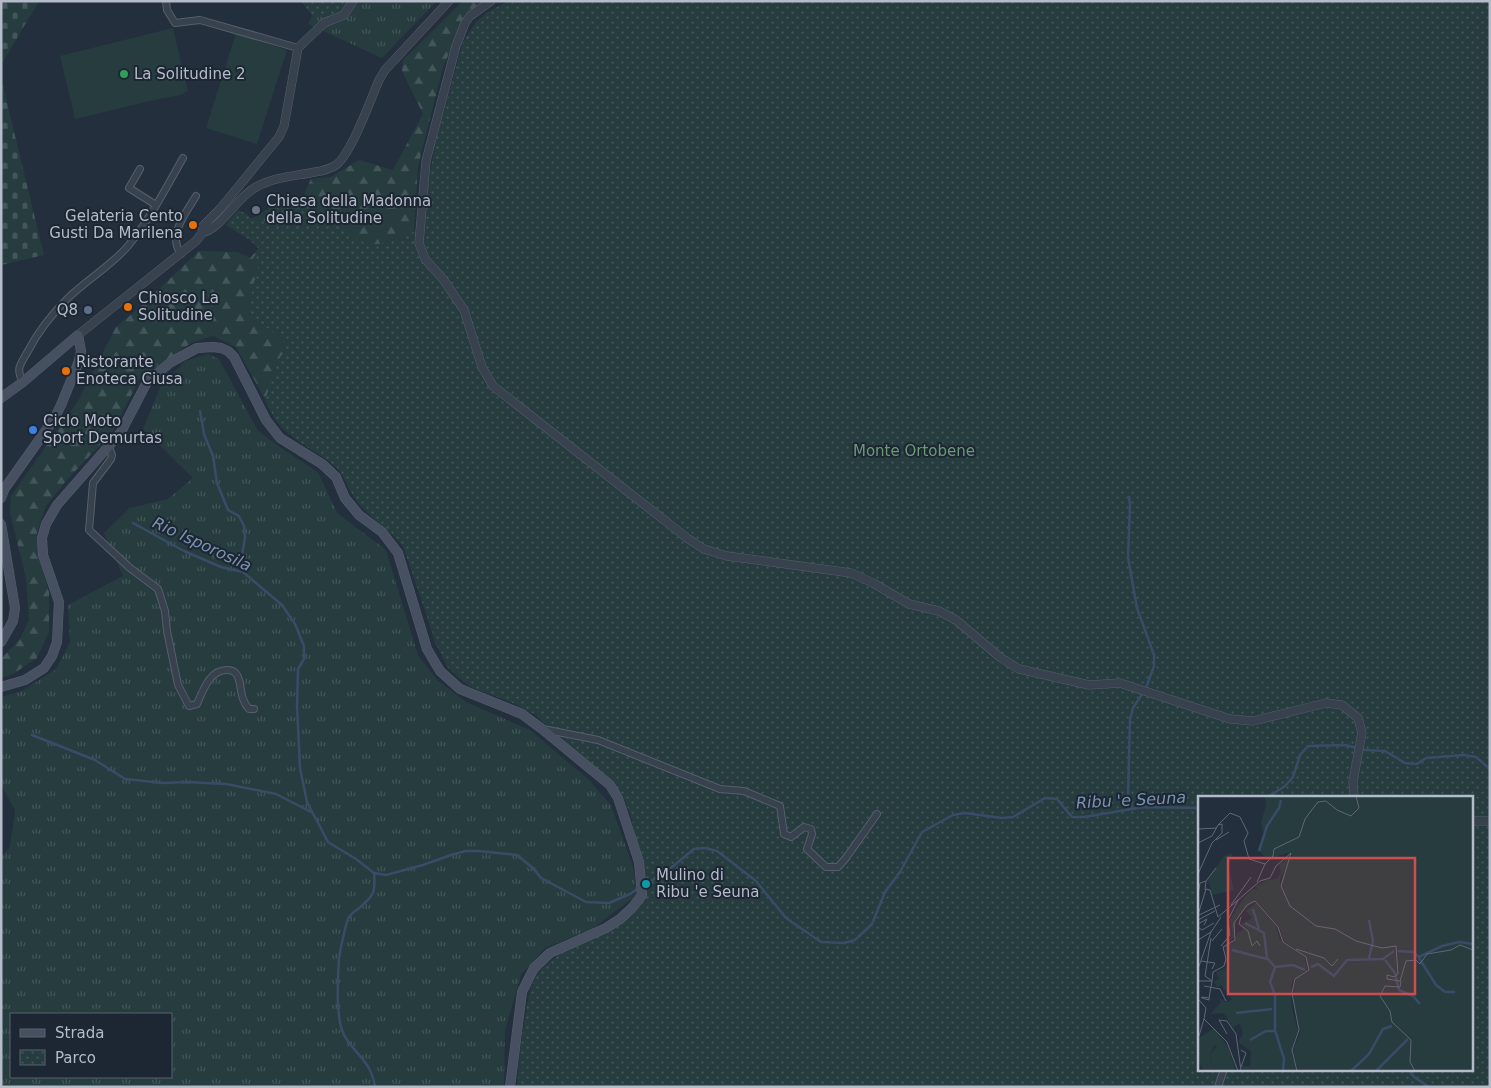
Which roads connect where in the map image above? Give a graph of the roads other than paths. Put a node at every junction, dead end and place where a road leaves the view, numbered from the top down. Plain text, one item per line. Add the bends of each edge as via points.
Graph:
1 (166, 1) edge
2 (353, 1) edge
3 (449, 1) edge
4 (491, 1) edge
5 (298, 48) junction
6 (183, 158) dead end
7 (140, 169) dead end
8 (196, 196) dead end
9 (156, 205) junction
10 (202, 233) junction
11 (180, 254) junction
12 (78, 335) junction
13 (23, 382) junction
14 (1, 398) edge
15 (109, 447) junction
16 (1, 498) edge
17 (1, 524) edge
18 (1, 642) edge
19 (1, 687) edge
20 (254, 709) dead end
21 (542, 729) junction
22 (1354, 796) edge
23 (877, 814) dead end
24 (1474, 821) edge
25 (1490, 821) edge
26 (1224, 1070) edge
27 (510, 1087) edge
28 (1218, 1087) edge

1 - 5 street via 175,23 200,20
2 - 5 street via 344,15 324,23
3 - 10 street via 385,70 346,153 336,165 257,186 243,196 212,230
4 - 22 street via 470,16 456,46 426,161 419,243 425,259 464,310 482,367 493,386 704,549 727,556 851,573 909,604 939,611 956,620 1019,669 1089,685 1120,683 1230,719 1253,721 1326,702 1342,705 1358,718 1362,733 1353,781
5 - 10 street via 284,126 279,137 203,226
6 - 9 street
7 - 9 street via 129,188
8 - 11 street via 176,230 175,246
9 - 13 street via 126,247 51,317 19,368
10 - 11 street
11 - 12 street
12 - 13 main road
12 - 16 main road via 79,361 61,405
13 - 14 main road
15 - 19 main road via 57,505 42,538 43,554 58,602 57,642 52,656 35,674
15 - 20 street via 111,459 93,483 88,530 158,590 165,611 178,685 189,706 197,704 210,677 229,670 238,676 244,702 249,709
15 - 21 main road via 121,432 147,382 156,374 197,348 213,347 228,351 242,369 266,420 280,438 322,464 336,477 345,498 359,515 382,532 398,553 427,649 440,671 460,689 522,714
17 - 18 main road via 15,608 13,621
21 - 23 street via 598,740 720,790 744,791 767,799 780,806 784,834 791,837 804,827 811,829 807,849 826,867 838,867
21 - 27 main road via 614,791 639,862 642,895 620,919 550,953 534,968 522,992
24 - 25 street
26 - 28 street

